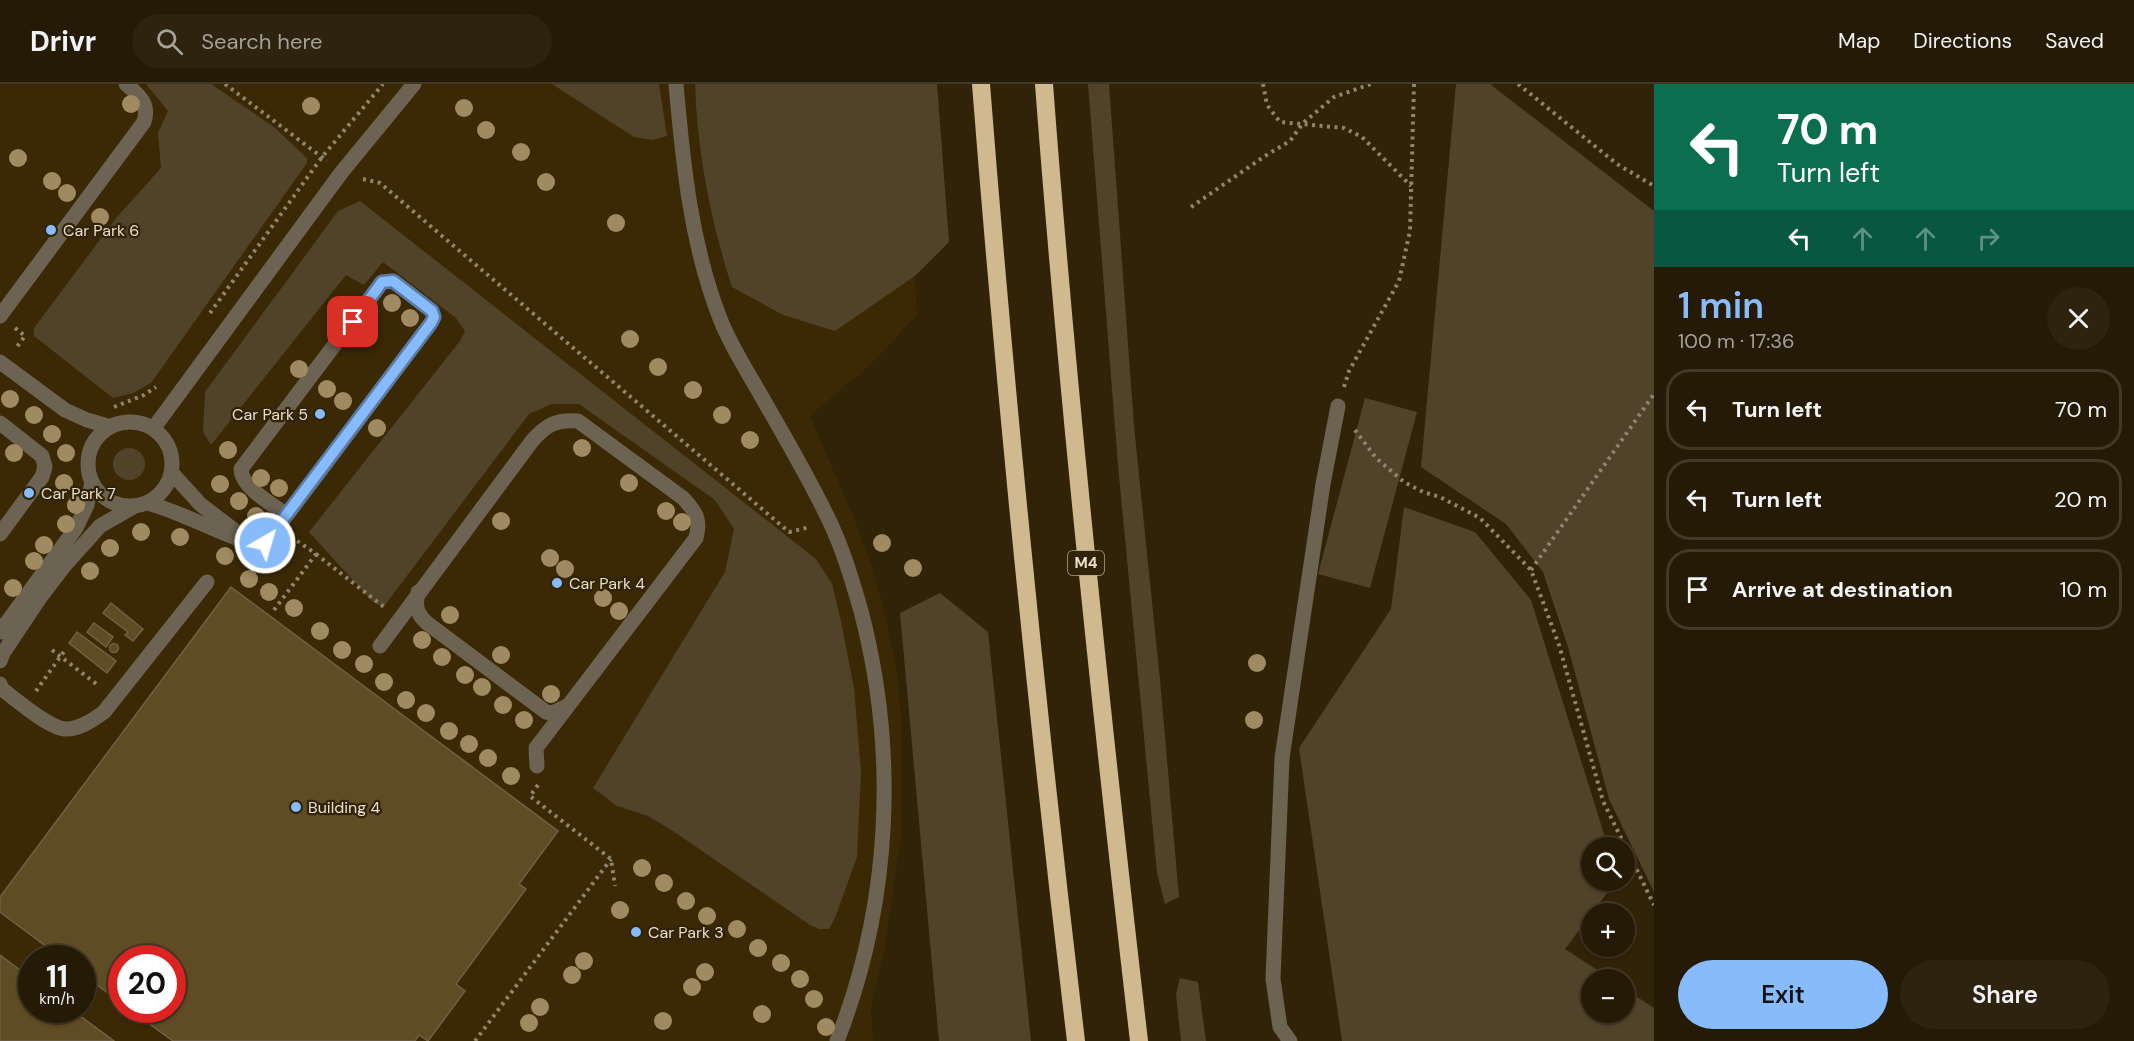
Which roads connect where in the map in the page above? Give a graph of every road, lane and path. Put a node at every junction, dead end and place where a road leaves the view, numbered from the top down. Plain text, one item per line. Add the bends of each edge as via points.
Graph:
1 (126, 84) edge
2 (225, 84) edge
3 (383, 84) edge
4 (414, 84) edge
5 (676, 84) edge
6 (981, 84) edge
7 (1044, 84) edge
8 (1263, 84) edge
9 (1371, 84) edge
10 (1414, 84) edge
11 (1518, 84) edge
12 (1303, 123) junction
13 (322, 157) junction
14 (341, 173) junction
15 (1411, 186) junction
16 (1654, 186) edge
17 (1191, 207) dead end
18 (6, 295) edge
19 (4, 320) edge
20 (204, 321) dead end
21 (2, 364) edge
22 (162, 378) dead end
23 (1654, 394) edge
24 (1338, 406) junction
25 (87, 420) junction
26 (0, 423) edge
27 (111, 427) junction
28 (153, 429) junction
29 (172, 473) junction
30 (92, 482) junction
31 (141, 505) junction
32 (282, 521) junction
33 (831, 523) junction
34 (0, 534) edge
35 (252, 544) junction
36 (316, 554) junction
37 (1532, 570) junction
38 (207, 582) dead end
39 (418, 592) junction
40 (387, 609) dead end
41 (274, 610) dead end
42 (0, 632) edge
43 (380, 646) dead end
44 (52, 650) dead end
45 (65, 650) dead end
46 (60, 656) junction
47 (0, 661) edge
48 (0, 684) edge
49 (115, 698) junction
50 (570, 704) junction
51 (26, 706) junction
52 (539, 773) joint
53 (611, 860) junction
54 (615, 886) dead end
55 (1654, 905) edge
56 (475, 1041) edge
57 (837, 1041) edge
58 (1076, 1041) edge
59 (1139, 1041) edge
60 (1290, 1041) edge

1 - 18 street via 144,102 144,122
2 - 13 path
3 - 13 path
4 - 14 street
5 - 33 street via 693,219 715,304 733,348
6 - 58 highway via 1016,494
7 - 59 highway, M4 via 1074,446
8 - 12 path via 1267,105 1280,122
9 - 12 path via 1334,97
10 - 15 path
11 - 16 path via 1617,164
12 - 15 path via 1344,128 1362,137
12 - 17 path via 1290,141
13 - 14 path
13 - 20 path
14 - 28 street
14 - 33 path via 380,183 789,532
15 - 24 path via 1410,231 1399,281 1348,371
18 - 19 street
19 - 21 path via 26,336
21 - 25 street via 65,410
22 - 25 path via 144,395
23 - 37 path
24 - 37 path via 1376,458 1404,482 1480,518
24 - 60 street via 1282,758 1273,979 1280,1026
25 - 27 street
26 - 34 street via 42,456 45,467 42,477
27 - 28 street via 125,422
27 - 30 street via 93,444 88,469
28 - 29 street via 169,448
29 - 31 street via 159,496
29 - 35 street via 200,504
30 - 31 street via 109,501 121,506
30 - 42 street via 87,506 76,528
31 - 35 street via 172,510
31 - 47 street via 100,526 33,608
32 - 32 street via 434,317 432,311 393,281 382,282 241,469 248,486
32 - 35 street via 265,543
32 - 36 path
33 - 57 street via 855,588 878,687 884,805 882,858 871,928
36 - 40 path
36 - 41 path
37 - 55 path via 1559,645 1603,801
38 - 49 street
39 - 43 street
39 - 50 street via 415,605 427,623 527,699 552,713
39 - 50 street via 545,427 557,421 578,421 683,498 699,519 696,538
44 - 46 path
45 - 46 path
46 - 49 path
46 - 51 path
48 - 51 street
49 - 51 street via 87,724 65,729
50 - 52 street via 536,748
52 - 53 path via 530,796
53 - 54 path
53 - 56 path

